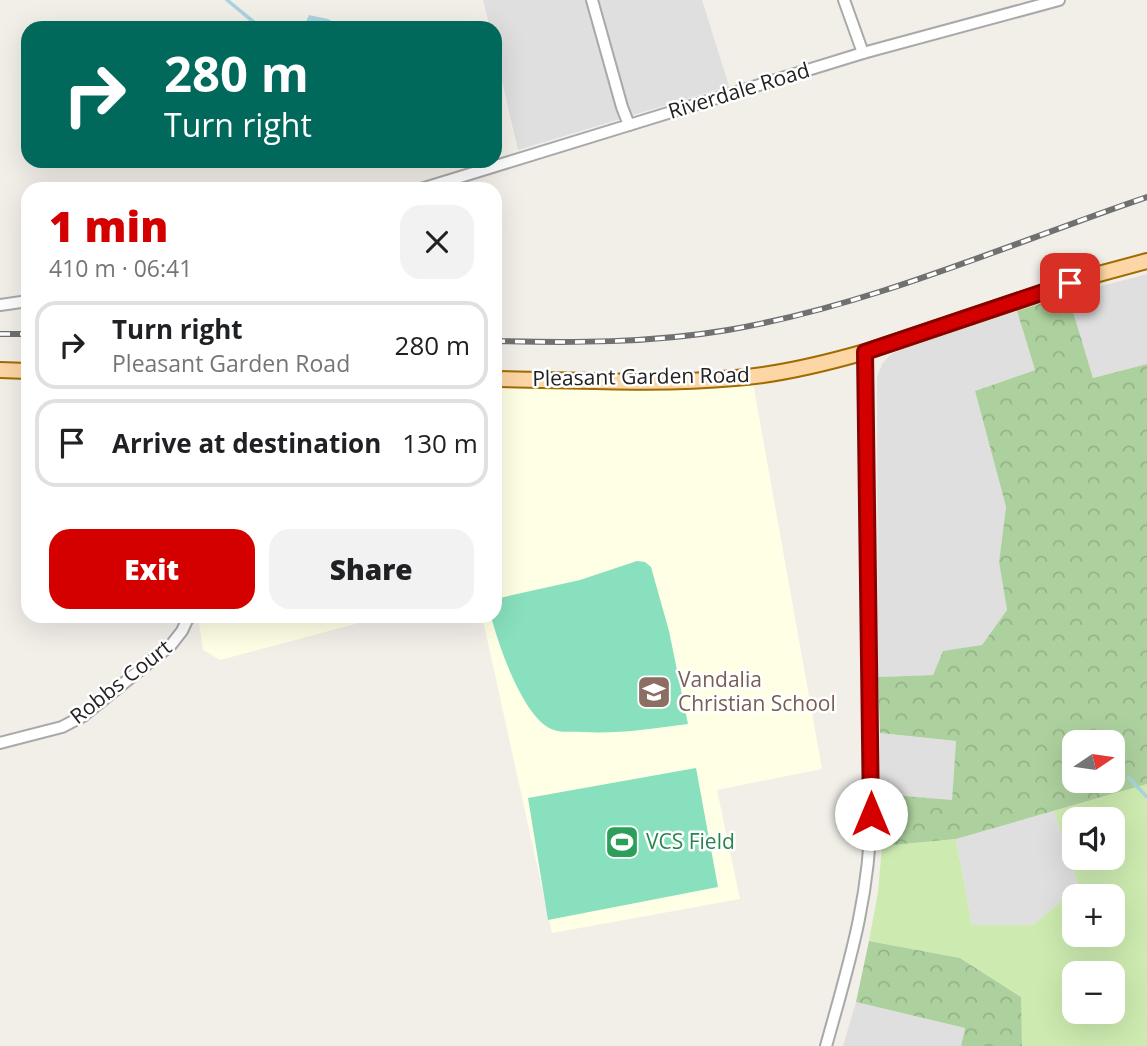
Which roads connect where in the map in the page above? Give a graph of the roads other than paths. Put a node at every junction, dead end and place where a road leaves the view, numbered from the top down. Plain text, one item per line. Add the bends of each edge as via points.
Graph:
1 (592, 0) edge
2 (844, 0) edge
3 (1059, 0) edge
4 (863, 53) junction
5 (629, 125) junction
6 (502, 164) edge
7 (489, 168) edge
8 (444, 182) edge
9 (1147, 261) edge
10 (21, 301) edge
11 (0, 304) edge
12 (865, 352) junction
13 (0, 370) edge
14 (21, 371) edge
15 (502, 379) edge
16 (186, 623) edge
17 (0, 743) edge
18 (826, 1046) edge

1 - 5 street
2 - 4 street
3 - 4 street, Riverdale Road
4 - 5 street, Riverdale Road
5 - 6 street, Riverdale Road
7 - 8 street, Riverdale Road
9 - 12 main road, Pleasant Garden Road
10 - 11 street
12 - 15 main road, Pleasant Garden Road via 774,374 696,381
12 - 18 street via 868,862 857,934
13 - 14 main road
16 - 17 street, Robbs Court via 171,645 83,716 62,727

